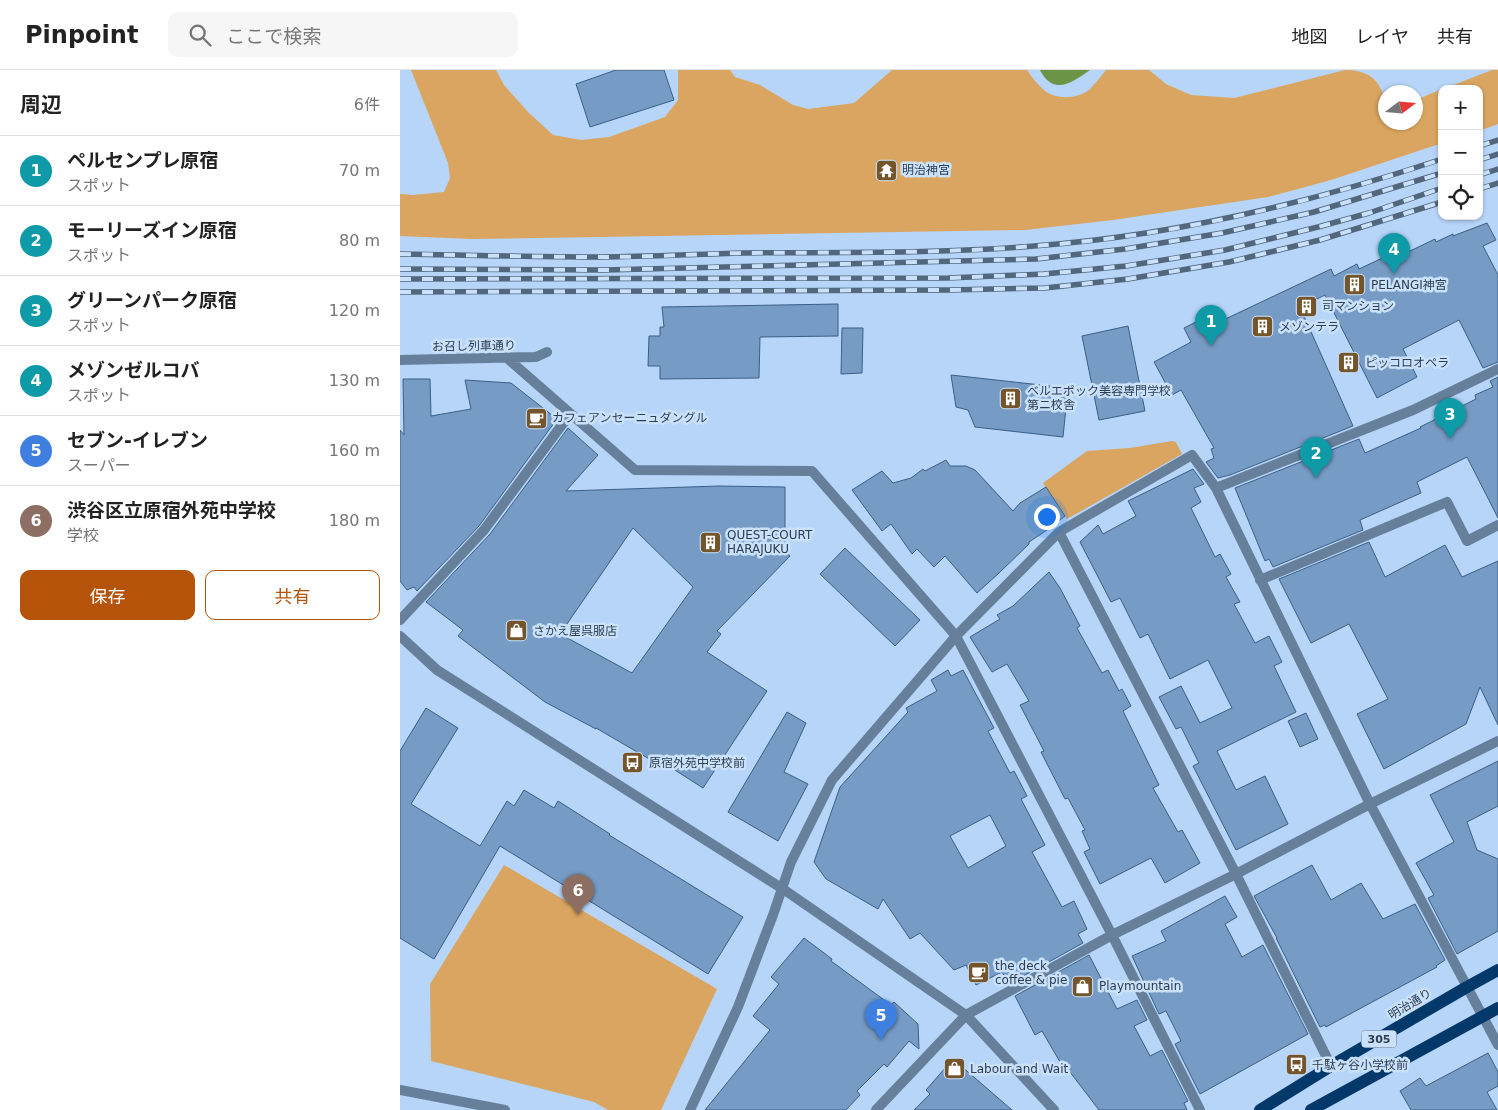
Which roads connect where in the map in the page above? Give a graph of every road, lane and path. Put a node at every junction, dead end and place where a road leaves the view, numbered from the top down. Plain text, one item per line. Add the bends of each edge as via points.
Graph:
1 (547, 352) dead end
2 (507, 358) junction
3 (400, 360) edge
4 (1498, 369) edge
5 (570, 414) junction
6 (1216, 488) junction
7 (1498, 525) edge
8 (1059, 532) junction
9 (1260, 580) junction
10 (400, 620) edge
11 (400, 636) edge
12 (956, 636) junction
13 (1498, 741) edge
14 (1370, 804) junction
15 (1236, 874) junction
16 (783, 889) junction
17 (1112, 935) junction
18 (1498, 970) edge
19 (1467, 987) junction
20 (1498, 1008) edge
21 (966, 1015) junction
22 (1482, 1016) junction
23 (1498, 1045) edge
24 (1331, 1066) junction
25 (400, 1090) edge
26 (505, 1110) edge
27 (690, 1110) edge
28 (876, 1110) edge
29 (1054, 1110) edge
30 (1200, 1110) edge
31 (1260, 1110) edge
32 (1311, 1110) edge

1 - 2 street, お召し列車通り via 536,357
2 - 3 street, お召し列車通り
2 - 5 street
4 - 6 street via 1413,410
5 - 10 street via 484,530
5 - 12 street via 635,470 812,471
6 - 8 street via 1192,455
6 - 9 street
7 - 9 street via 1467,541 1447,502
8 - 12 street
8 - 15 street
9 - 14 street
11 - 16 street via 437,670
12 - 16 street via 832,780 791,862
12 - 17 street
13 - 14 street
14 - 15 street
14 - 19 street
15 - 17 street
15 - 24 street
16 - 21 street
16 - 27 street via 738,1007
17 - 21 street
17 - 30 street
18 - 19 main road, 明治通り / 305
19 - 22 street
19 - 24 main road, 明治通り / 305
20 - 22 main road, 305
21 - 28 street
21 - 29 street
22 - 23 street
22 - 32 main road, 305
24 - 31 main road, 明治通り / 305
25 - 26 street

